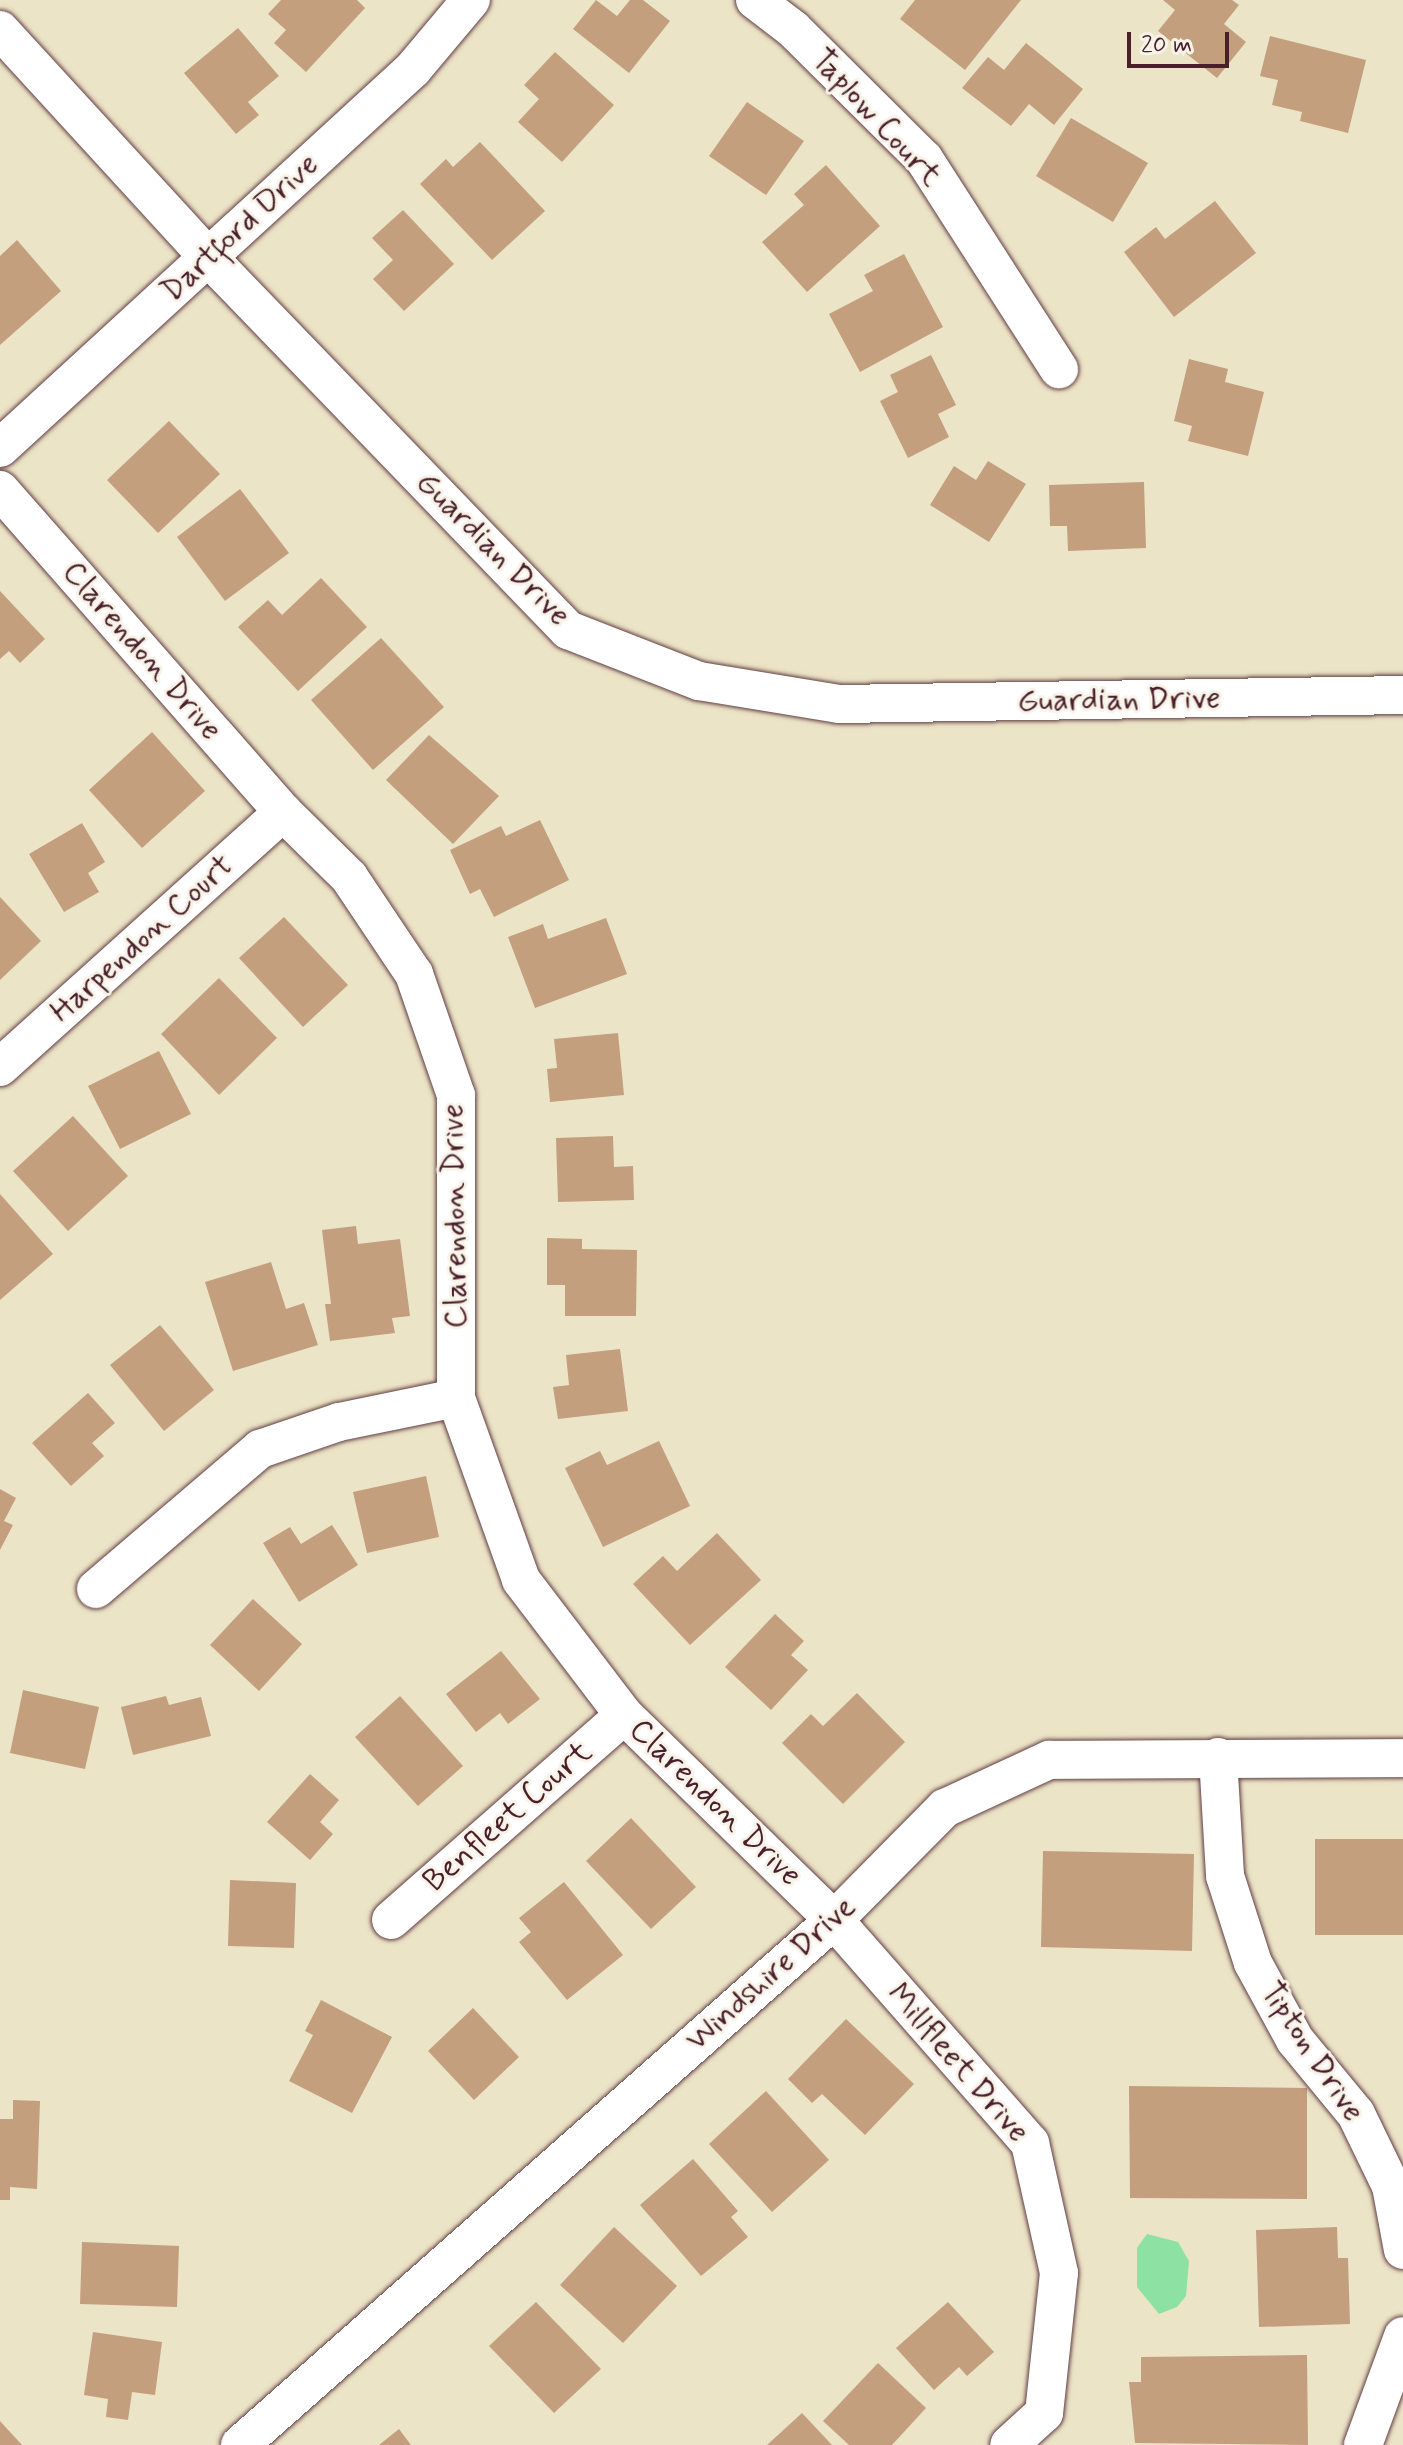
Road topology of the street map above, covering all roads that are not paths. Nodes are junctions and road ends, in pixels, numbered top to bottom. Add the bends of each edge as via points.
1 (471, 0) edge
2 (755, 0) edge
3 (0, 30) edge
4 (209, 258) junction
5 (1059, 369) dead end
6 (0, 448) edge
7 (0, 490) edge
8 (1403, 695) edge
9 (283, 812) junction
10 (0, 1067) edge
11 (456, 1398) junction
12 (96, 1589) dead end
13 (624, 1715) junction
14 (1218, 1757) junction
15 (1403, 1758) edge
16 (391, 1920) dead end
17 (834, 1920) junction
18 (1403, 2250) edge
19 (1403, 2336) edge
20 (240, 2445) edge
21 (1009, 2445) edge
22 (1363, 2445) edge

1 - 4 street, Dartford Drive via 413,69
2 - 5 street, Taplow Court via 793,29 924,159
3 - 4 street, Guardian Drive
4 - 6 street, Dartford Drive
4 - 8 street, Guardian Drive via 568,630 699,681 839,704
7 - 9 street, Clarendon Drive
9 - 10 street, Harpendon Court
9 - 11 street, Clarendon Drive via 349,877 414,974 456,1095
11 - 12 street via 339,1422 260,1449
11 - 13 street, Clarendon Drive via 521,1580
13 - 16 street, Benfleet Court
13 - 17 street, Clarendon Drive
14 - 15 street, Windshire Drive
14 - 17 street, Windshire Drive via 1049,1760 945,1808
14 - 18 street, Tipton Drive via 1225,1876 1253,1963 1295,2040 1356,2114 1391,2186
17 - 20 street, Windshire Drive
17 - 21 street, Millfleet Drive via 1030,2143 1059,2273 1044,2413
19 - 22 street

